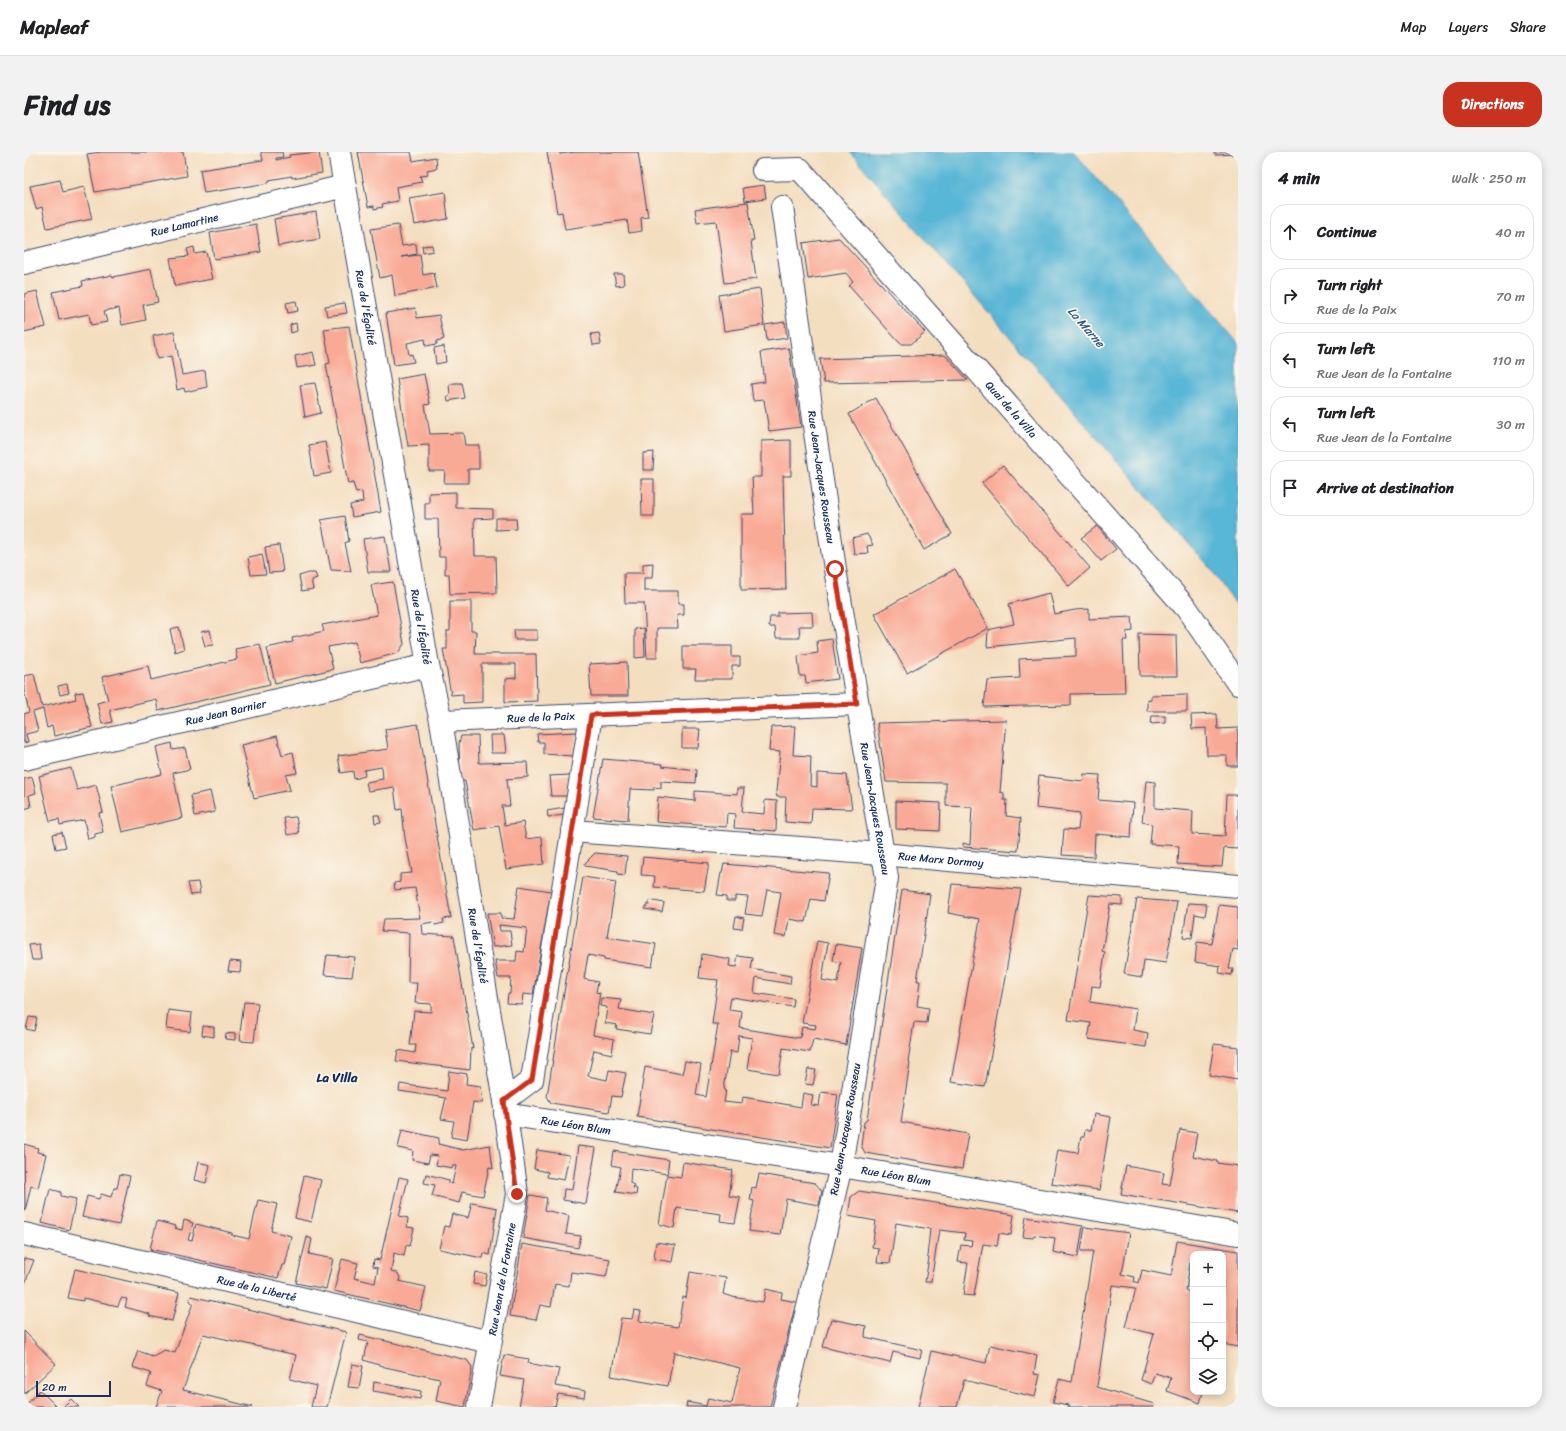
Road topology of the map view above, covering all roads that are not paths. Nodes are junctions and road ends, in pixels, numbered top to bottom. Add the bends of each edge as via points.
1 (339, 152) edge
2 (764, 170) dead end
3 (345, 186) junction
4 (782, 208) dead end
5 (24, 263) edge
6 (428, 665) junction
7 (1238, 684) edge
8 (857, 704) junction
9 (591, 715) junction
10 (441, 721) junction
11 (24, 759) edge
12 (572, 831) junction
13 (882, 854) junction
14 (1238, 886) edge
15 (505, 1107) junction
16 (841, 1166) junction
17 (24, 1234) edge
18 (1238, 1234) edge
19 (490, 1342) junction
20 (479, 1407) edge
21 (784, 1407) edge

1 - 3 street, Rue de l'Égalité
2 - 7 street, Quai de la Villa via 800,169 1187,608
3 - 5 street, Rue Lamartine
3 - 6 street, Rue de l'Égalité
4 - 8 street, Rue Jean-Jacques Rousseau
6 - 10 street, Rue de l'Égalité
6 - 11 street, Rue Jean Barnier
8 - 9 street, Rue de la Paix
8 - 13 street, Rue Jean-Jacques Rousseau
9 - 10 street, Rue de la Paix
9 - 12 street
10 - 15 street, Rue de l'Égalité
12 - 13 street, Rue Marx Dormoy
12 - 15 street via 532,1080
13 - 14 street, Rue Marx Dormoy
13 - 16 street, Rue Jean-Jacques Rousseau via 887,878
15 - 16 street, Rue Léon Blum
15 - 19 street, Rue Jean de la Fontaine via 517,1194
16 - 18 street, Rue Léon Blum
16 - 21 street, Rue Jean-Jacques Rousseau
17 - 19 street, Rue de la Liberté
19 - 20 street, Rue Jean de la Fontaine

